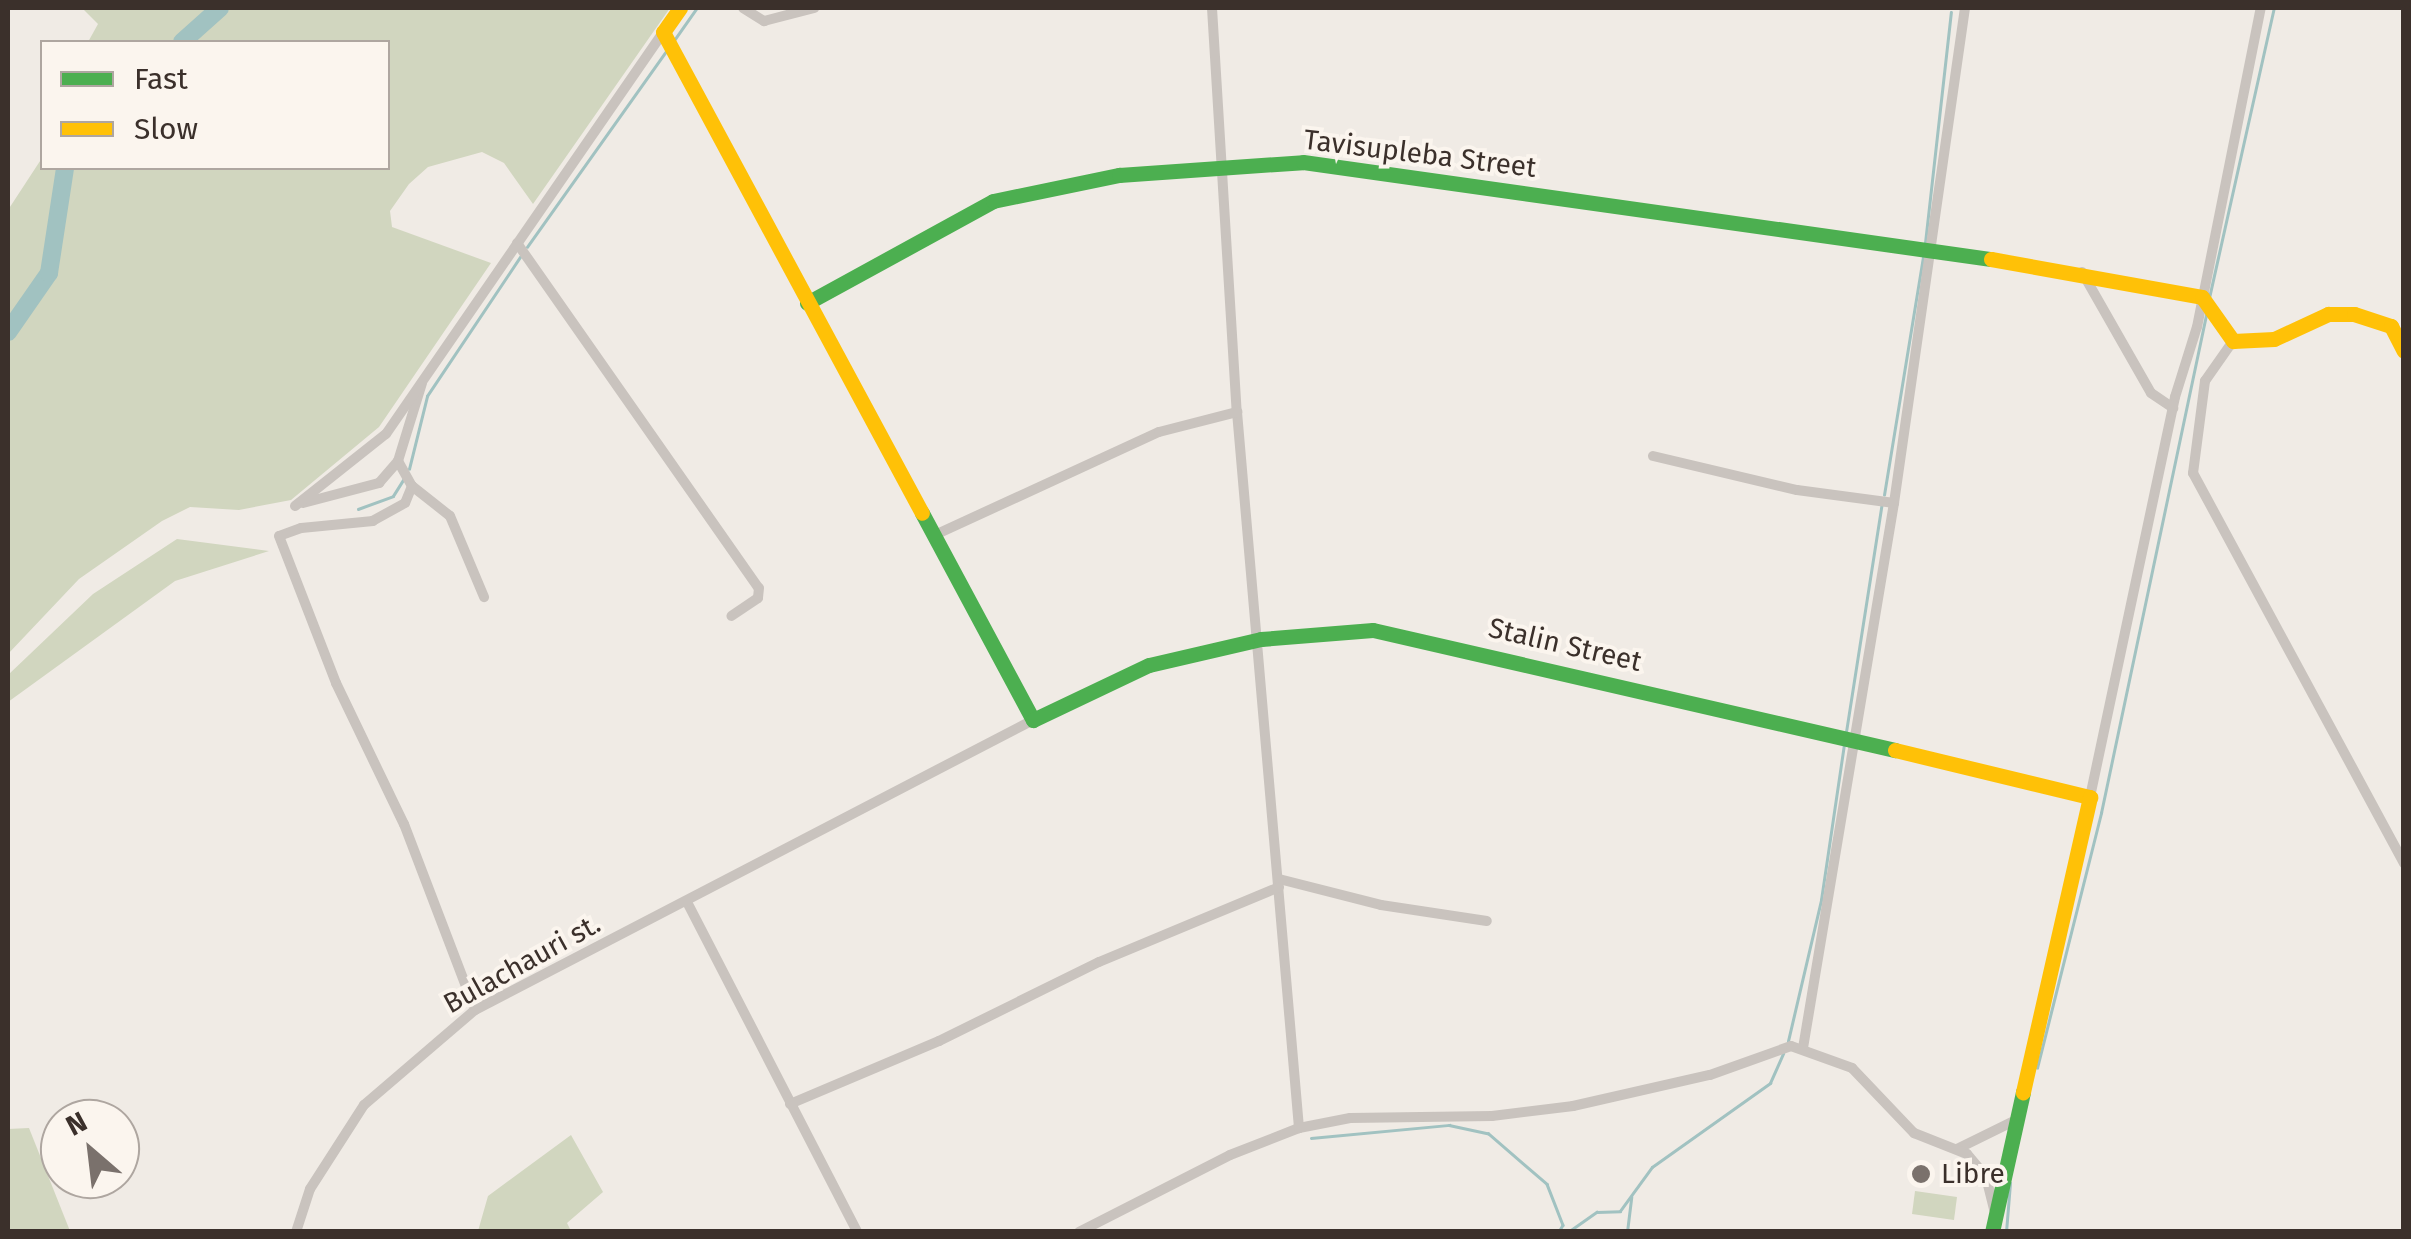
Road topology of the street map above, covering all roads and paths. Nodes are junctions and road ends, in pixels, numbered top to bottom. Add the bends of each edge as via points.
1 (680, 8) edge
2 (743, 8) edge
3 (814, 8) edge
4 (1212, 8) edge
5 (1965, 8) edge
6 (2261, 8) edge
7 (662, 32) junction
8 (1225, 165) junction
9 (517, 243) junction
10 (1931, 253) junction
11 (2082, 272) junction
12 (2202, 297) junction
13 (807, 303) junction
14 (2397, 325) edge
15 (2233, 340) junction
16 (2404, 350) edge
17 (422, 384) junction
18 (2173, 408) junction
19 (1237, 412) junction
20 (1653, 456) dead end
21 (398, 461) junction
22 (412, 486) junction
23 (1894, 503) junction
24 (938, 534) junction
25 (484, 597) dead end
26 (732, 616) dead end
27 (1260, 639) junction
28 (1033, 720) junction
29 (1856, 742) junction
30 (2090, 796) junction
31 (2404, 864) edge
32 (1279, 884) junction
33 (687, 902) junction
34 (1487, 921) dead end
35 (475, 1010) junction
36 (1803, 1048) junction
37 (790, 1104) junction
38 (2014, 1121) junction
39 (1300, 1128) junction
40 (1956, 1148) junction
41 (1994, 1223) edge
42 (296, 1232) edge
43 (857, 1232) edge
44 (1079, 1232) edge

1 - 7 street
2 - 3 street via 764,21
4 - 8 street
5 - 10 street
6 - 12 street
7 - 9 street
7 - 13 street
8 - 10 street, Tavisupleba Street via 1374,169
8 - 13 street, Tavisupleba Street via 1072,182 993,202
8 - 19 street
9 - 17 street
9 - 26 street via 760,588 758,598
10 - 11 street, Tavisupleba Street
10 - 23 street
11 - 12 street, Tavisupleba Street
11 - 18 street via 2152,393
12 - 15 street
12 - 18 street
13 - 24 street
14 - 15 street via 2328,314 2274,339
14 - 16 street
15 - 31 street via 2205,381 2193,473
17 - 21 street
17 - 21 street via 386,434 295,506 380,482
18 - 30 street
19 - 24 street via 1159,432
19 - 27 street
20 - 23 street via 1798,490
21 - 22 street
22 - 25 street via 450,516
22 - 35 street via 405,502 380,519 279,536 336,682 404,824
23 - 29 street
24 - 28 street
27 - 28 street, Stalin Street via 1149,665
27 - 29 street, Stalin Street via 1373,630 1420,638
27 - 32 street
28 - 33 street, Bulachauri st.
29 - 30 street, Stalin Street
29 - 36 street
30 - 38 street
32 - 34 street
32 - 37 street
32 - 39 street
33 - 35 street, Bulachauri st.
33 - 37 street
35 - 42 street, Bulachauri st. via 364,1105 310,1189
36 - 39 street via 1573,1106 1492,1116 1350,1118
36 - 40 street via 1852,1068 1914,1133
37 - 43 street
38 - 40 street
38 - 41 street
39 - 44 street via 1230,1154
40 - 41 street via 1986,1178

